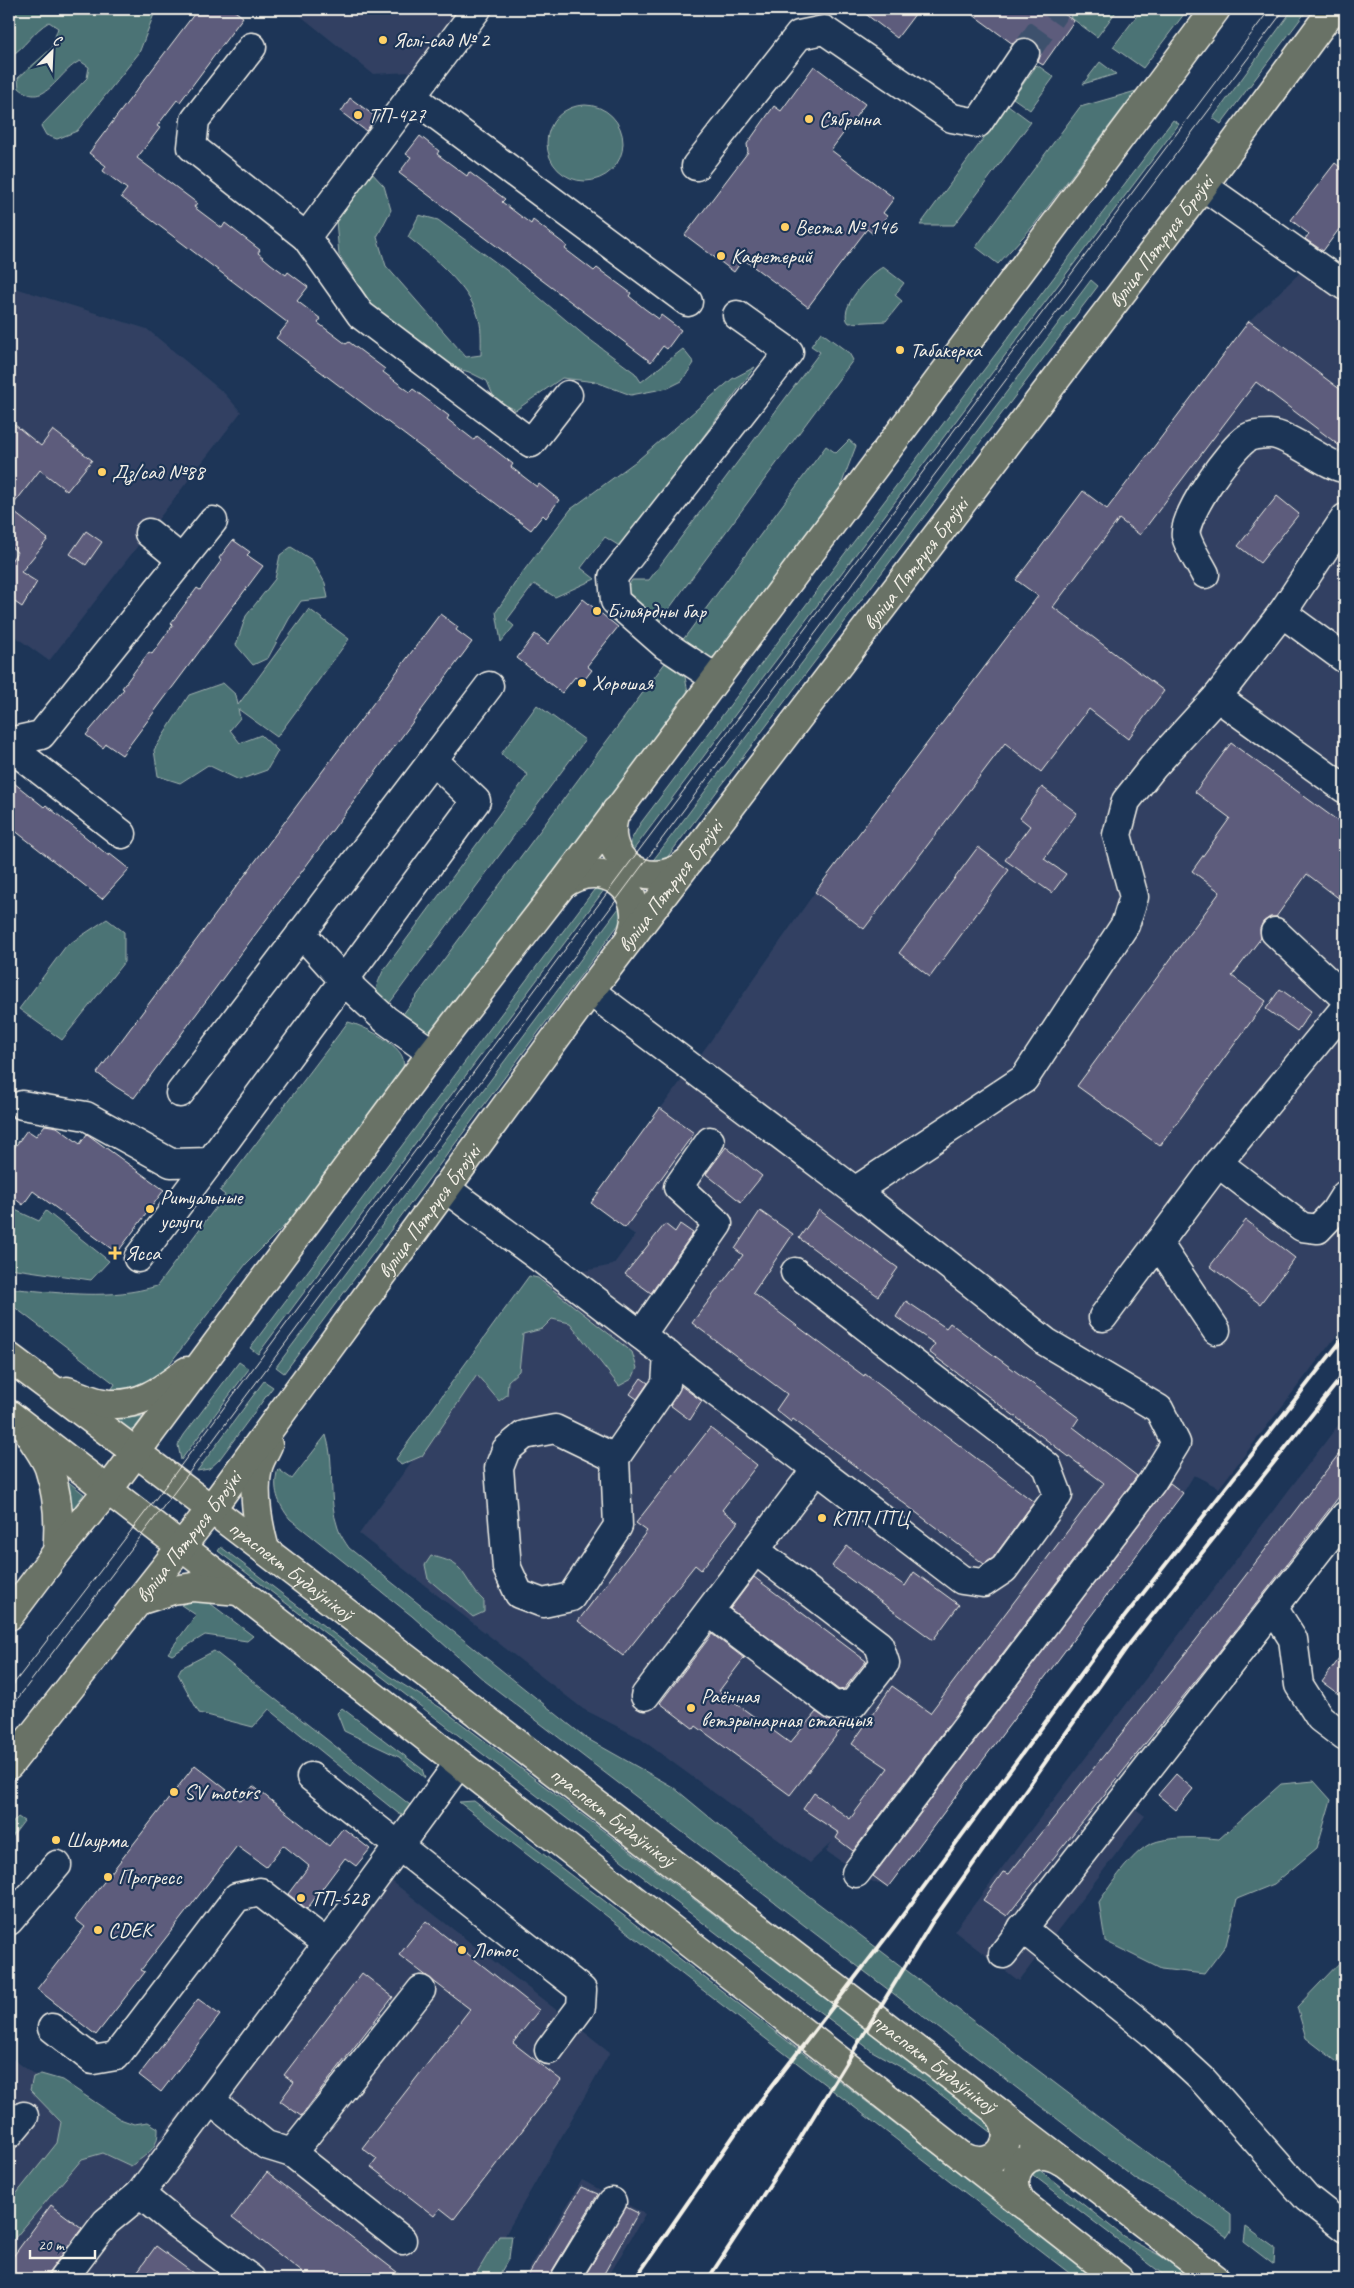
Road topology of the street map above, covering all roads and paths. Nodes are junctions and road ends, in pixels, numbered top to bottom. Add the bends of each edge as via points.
1 (477, 9) edge
2 (1216, 9) edge
3 (1333, 9) edge
4 (252, 47) dead end
5 (1025, 52) tunnel mouth
6 (411, 96) junction
7 (696, 166) dead end
8 (1202, 186) junction
9 (306, 237) junction
10 (1345, 286) edge
11 (688, 302) dead end
12 (737, 315) dead end
13 (568, 395) dead end
14 (1345, 468) edge
15 (1345, 518) edge
16 (213, 521) dead end
17 (149, 533) dead end
18 (182, 560) junction
19 (1204, 574) dead end
20 (1282, 613) junction
21 (1345, 659) edge
22 (715, 678) junction
23 (489, 686) dead end
24 (1217, 697) junction
25 (9, 744) edge
26 (433, 760) junction
27 (1345, 789) edge
28 (617, 809) junction
29 (122, 834) dead end
30 (688, 861) junction
31 (562, 885) junction
32 (1275, 932) dead end
33 (301, 933) junction
34 (629, 939) junction
35 (344, 981) junction
36 (590, 991) junction
37 (1345, 998) edge
38 (1345, 1008) edge
39 (432, 1053) junction
40 (180, 1093) dead end
41 (22, 1105) dead end
42 (710, 1140) dead end
43 (210, 1162) junction
44 (1218, 1162) junction
45 (445, 1188) junction
46 (855, 1191) junction
47 (1345, 1195) edge
48 (1158, 1243) junction
49 (138, 1258) dead end
50 (796, 1272) dead end
51 (1103, 1317) dead end
52 (1216, 1330) dead end
53 (641, 1335) junction
54 (668, 1356) junction
55 (9, 1357) edge
56 (205, 1358) junction
57 (44, 1383) junction
58 (283, 1412) junction
59 (16, 1420) edge
60 (136, 1453) junction
61 (615, 1458) junction
62 (817, 1468) junction
63 (108, 1490) junction
64 (211, 1509) junction
65 (1345, 1516) edge
66 (181, 1546) junction
67 (264, 1550) junction
68 (755, 1550) junction
69 (57, 1552) junction
70 (239, 1591) junction
71 (138, 1601) junction
72 (1274, 1609) junction
73 (708, 1612) junction
74 (9, 1616) edge
75 (645, 1696) dead end
76 (1345, 1737) edge
77 (459, 1763) junction
78 (9, 1765) edge
79 (311, 1777) dead end
80 (399, 1847) junction
81 (57, 1865) dead end
82 (856, 1873) dead end
83 (9, 1921) edge
84 (1022, 1928) junction
85 (327, 1944) junction
86 (1003, 1954) dead end
87 (421, 1990) dead end
88 (52, 2028) dead end
89 (549, 2050) dead end
90 (211, 2101) junction
91 (995, 2110) junction
92 (292, 2153) junction
93 (962, 2156) junction
94 (1061, 2161) junction
95 (140, 2194) junction
96 (612, 2202) dead end
97 (1024, 2205) junction
98 (1345, 2228) edge
99 (402, 2240) dead end
100 (63, 2279) edge
101 (251, 2279) edge
102 (565, 2279) edge
103 (1120, 2279) edge
104 (1216, 2279) edge

1 - 6 lane
2 - 22 main road
3 - 8 main road, вуліца Пятруся Броўкі
4 - 9 lane via 195,120 192,147
5 - 7 lane via 978,123 952,118 824,30 800,35
6 - 9 lane
6 - 11 lane
8 - 10 lane
8 - 30 main road, вуліца Пятруся Броўкі
9 - 13 lane via 361,314 531,442
12 - 22 lane via 789,352 613,577 615,600 666,645
14 - 19 lane via 1340,469 1272,434 1248,437 1226,457 1190,513 1186,535
15 - 20 lane
16 - 18 lane
17 - 18 lane
18 - 25 lane via 41,735
20 - 21 lane
20 - 24 lane
22 - 28 main road
23 - 26 lane
24 - 27 lane
24 - 46 lane via 1126,801 1117,834 1134,897 1125,925 1024,1079
25 - 29 lane
26 - 33 lane
26 - 35 lane via 476,801
28 - 30 main road via 612,820 612,842 632,869 662,875
28 - 31 main road
30 - 34 main road, вуліца Пятруся Броўкі
31 - 34 main road via 581,874 592,873 613,878 622,884 634,904 634,928
31 - 39 main road
32 - 37 lane
33 - 35 lane
33 - 40 lane
34 - 36 main road, вуліца Пятруся Броўкі
35 - 39 lane via 386,1020
35 - 43 lane
36 - 45 main road, вуліца Пятруся Броўкі
36 - 46 lane
38 - 44 lane
39 - 56 main road
41 - 43 lane via 86,1116 171,1163
42 - 53 lane via 678,1187 718,1224
43 - 49 lane
44 - 47 lane via 1302,1228 1318,1228
44 - 48 lane
45 - 53 lane
45 - 58 main road, вуліца Пятруся Броўкі
46 - 82 lane via 1046,1342 1159,1409 1176,1443 1152,1482
48 - 51 lane
48 - 52 lane
50 - 62 lane via 1047,1466 1058,1494 1004,1569 984,1583 962,1580
53 - 54 lane
54 - 61 lane via 666,1384
54 - 62 lane
55 - 57 main road, праспект Будаўнікоў
56 - 57 main road via 144,1400 131,1404 103,1404
56 - 60 main road
57 - 60 main road, праспект Будаўнікоў
58 - 64 main road, вуліца Пятруся Броўкі
58 - 67 main road via 258,1466 258,1523
59 - 63 main road
59 - 69 main road via 48,1466 59,1526
60 - 63 main road
60 - 64 main road, праспект Будаўнікоў
61 - 61 lane via 555,1429 524,1434 506,1450 499,1468 507,1568 519,1594 543,1603 571,1597 618,1526
62 - 68 lane
63 - 66 main road
63 - 69 main road
64 - 66 main road, вуліца Пятруся Броўкі
64 - 67 main road, праспект Будаўнікоў
65 - 72 lane
66 - 70 main road
66 - 71 main road, вуліца Пятруся Броўкі
67 - 91 main road, праспект Будаўнікоў
68 - 73 lane
68 - 73 lane via 879,1645 885,1663 853,1704 834,1706
69 - 74 main road
70 - 71 main road via 193,1587
70 - 77 main road
71 - 78 main road, вуліца Пятруся Броўкі
72 - 76 lane via 1293,1639 1299,1686 1320,1718
72 - 84 lane
73 - 75 lane
77 - 80 lane
77 - 93 main road
79 - 80 lane
80 - 85 lane
80 - 89 lane via 582,1990 581,2007
81 - 83 lane
84 - 86 lane
84 - 98 lane via 1136,2020 1202,2079 1307,2198
85 - 88 lane via 260,1892 237,1897 116,2056 93,2060
85 - 90 lane
87 - 92 lane
90 - 92 lane via 266,2145
90 - 95 lane
91 - 93 main road via 1006,2125 1006,2142 1002,2151 996,2157 978,2162
91 - 94 main road, праспект Будаўнікоў
92 - 99 lane
93 - 97 main road
94 - 97 main road via 1054,2157 1036,2156 1021,2165 1014,2181 1015,2190
94 - 104 main road, праспект Будаўнікоў
95 - 100 lane via 106,2222
95 - 101 lane
96 - 102 lane
97 - 103 main road

